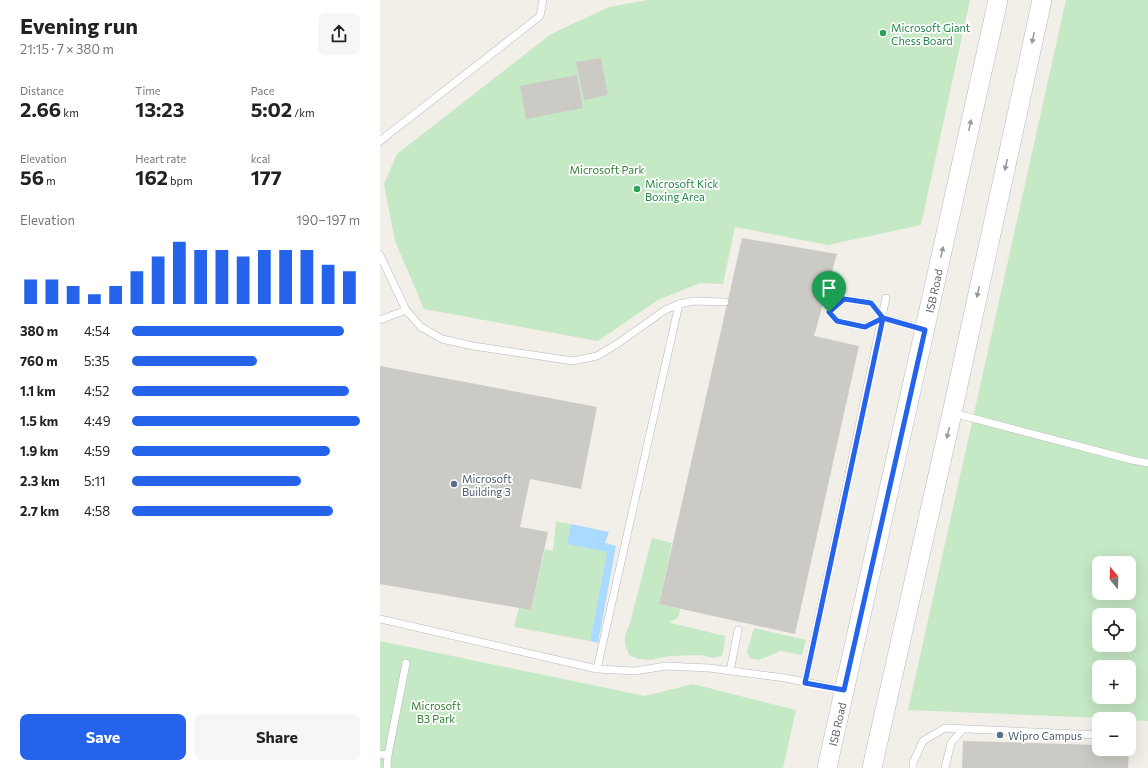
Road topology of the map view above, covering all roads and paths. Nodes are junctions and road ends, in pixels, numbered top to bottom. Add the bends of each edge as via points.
1 (543, 0) edge
2 (998, 0) edge
3 (1042, 0) edge
4 (380, 141) edge
5 (380, 255) edge
6 (382, 263) edge
7 (886, 298) dead end
8 (725, 302) dead end
9 (679, 304) junction
10 (406, 310) junction
11 (883, 318) junction
12 (380, 320) edge
13 (925, 330) junction
14 (952, 413) junction
15 (1148, 463) edge
16 (380, 620) edge
17 (738, 630) dead end
18 (406, 663) dead end
19 (597, 669) junction
20 (730, 671) junction
21 (805, 683) junction
22 (844, 690) junction
23 (963, 729) junction
24 (1092, 735) edge
25 (380, 754) edge
26 (388, 755) junction
27 (387, 768) edge
28 (827, 768) edge
29 (872, 768) edge
30 (913, 768) edge
31 (945, 768) edge

1 - 4 lane via 540,16
13 -> 2 main road, ISB Road
3 -> 14 main road
5 - 6 lane
6 - 10 lane
7 - 11 lane
8 - 9 lane via 694,300
9 - 10 lane via 665,310 597,356 573,361 442,339 421,326
9 - 19 lane
10 - 12 lane
11 - 11 lane via 865,327 837,321 827,312 844,299 871,303
11 - 13 lane
11 - 21 lane
13 - 22 main road, ISB Road
14 - 15 lane
14 -> 29 main road
16 - 19 lane
17 - 20 lane
18 - 26 lane
19 - 20 lane via 635,671 666,666
20 - 21 lane
21 - 22 lane
22 - 28 main road, ISB Road
23 - 24 lane
23 - 30 lane via 945,728 923,741
23 - 31 lane via 951,743
25 - 26 lane
26 - 27 lane

